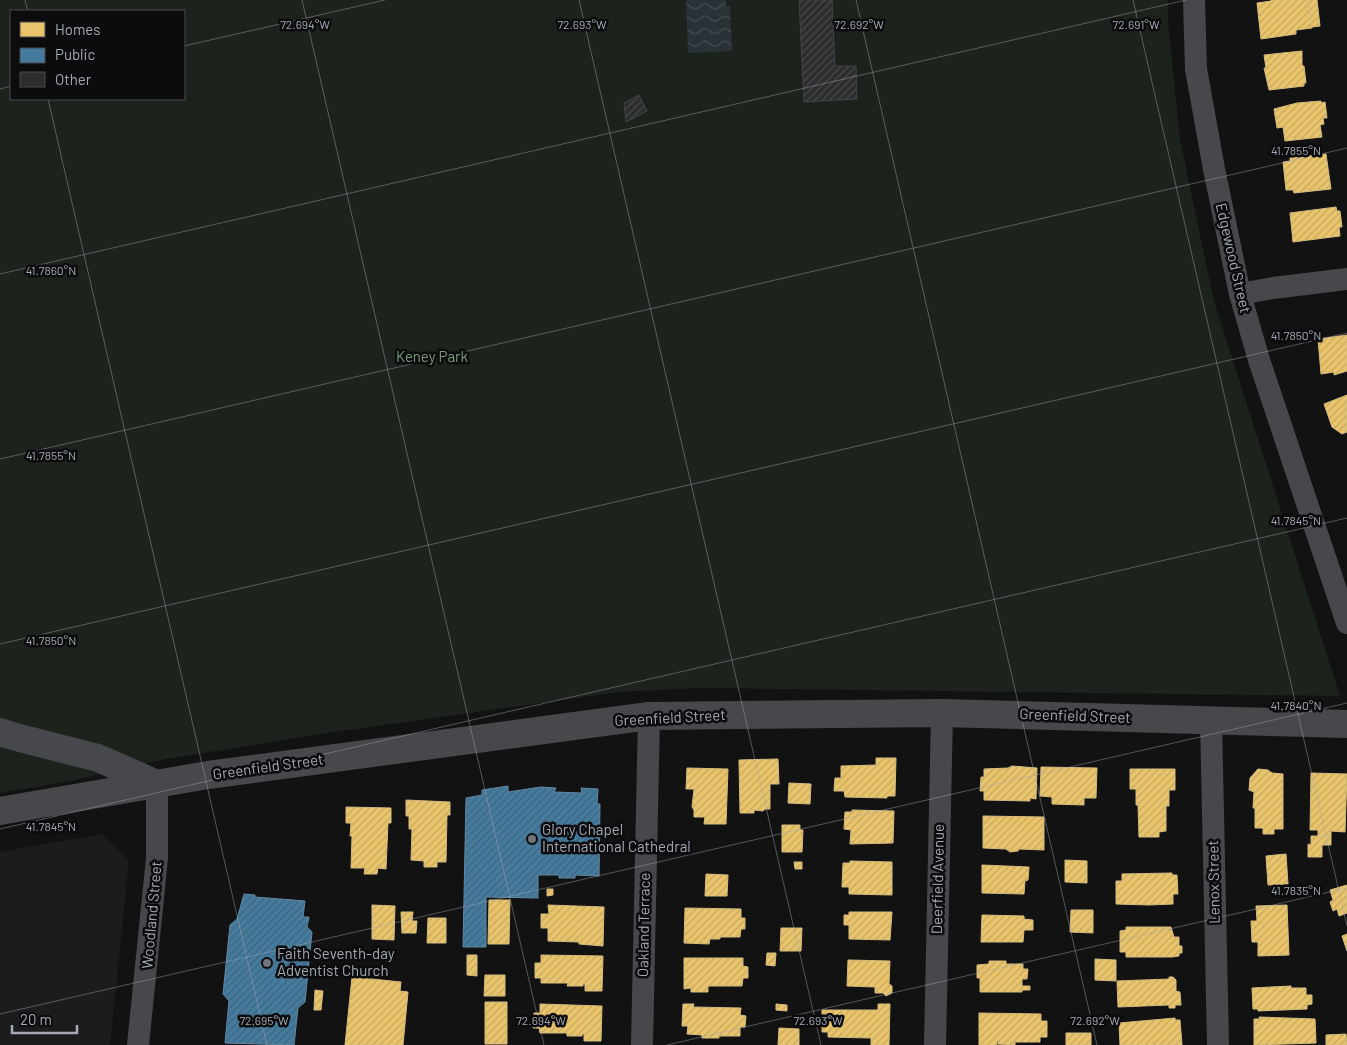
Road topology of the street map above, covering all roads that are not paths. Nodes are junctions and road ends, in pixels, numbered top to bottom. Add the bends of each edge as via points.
1 (1194, 0) edge
2 (1347, 279) edge
3 (1240, 294) junction
4 (1347, 623) edge
5 (942, 712) junction
6 (649, 716) junction
7 (1211, 720) junction
8 (1347, 724) edge
9 (0, 732) edge
10 (157, 784) junction
11 (0, 811) edge
12 (138, 1045) edge
13 (642, 1045) edge
14 (934, 1045) edge
15 (1218, 1045) edge

1 - 3 street, Edgewood Street via 1196,69
2 - 3 street
3 - 4 street, Edgewood Street
5 - 6 street, Greenfield Street
5 - 7 street, Greenfield Street
5 - 14 street, Deerfield Avenue
6 - 10 street, Greenfield Street
6 - 13 street, Oakland Terrace
7 - 8 street, Greenfield Street
7 - 15 street, Lenox Street
9 - 10 street via 98,758
10 - 11 street, Greenfield Street
10 - 12 street, Woodland Street via 157,858

